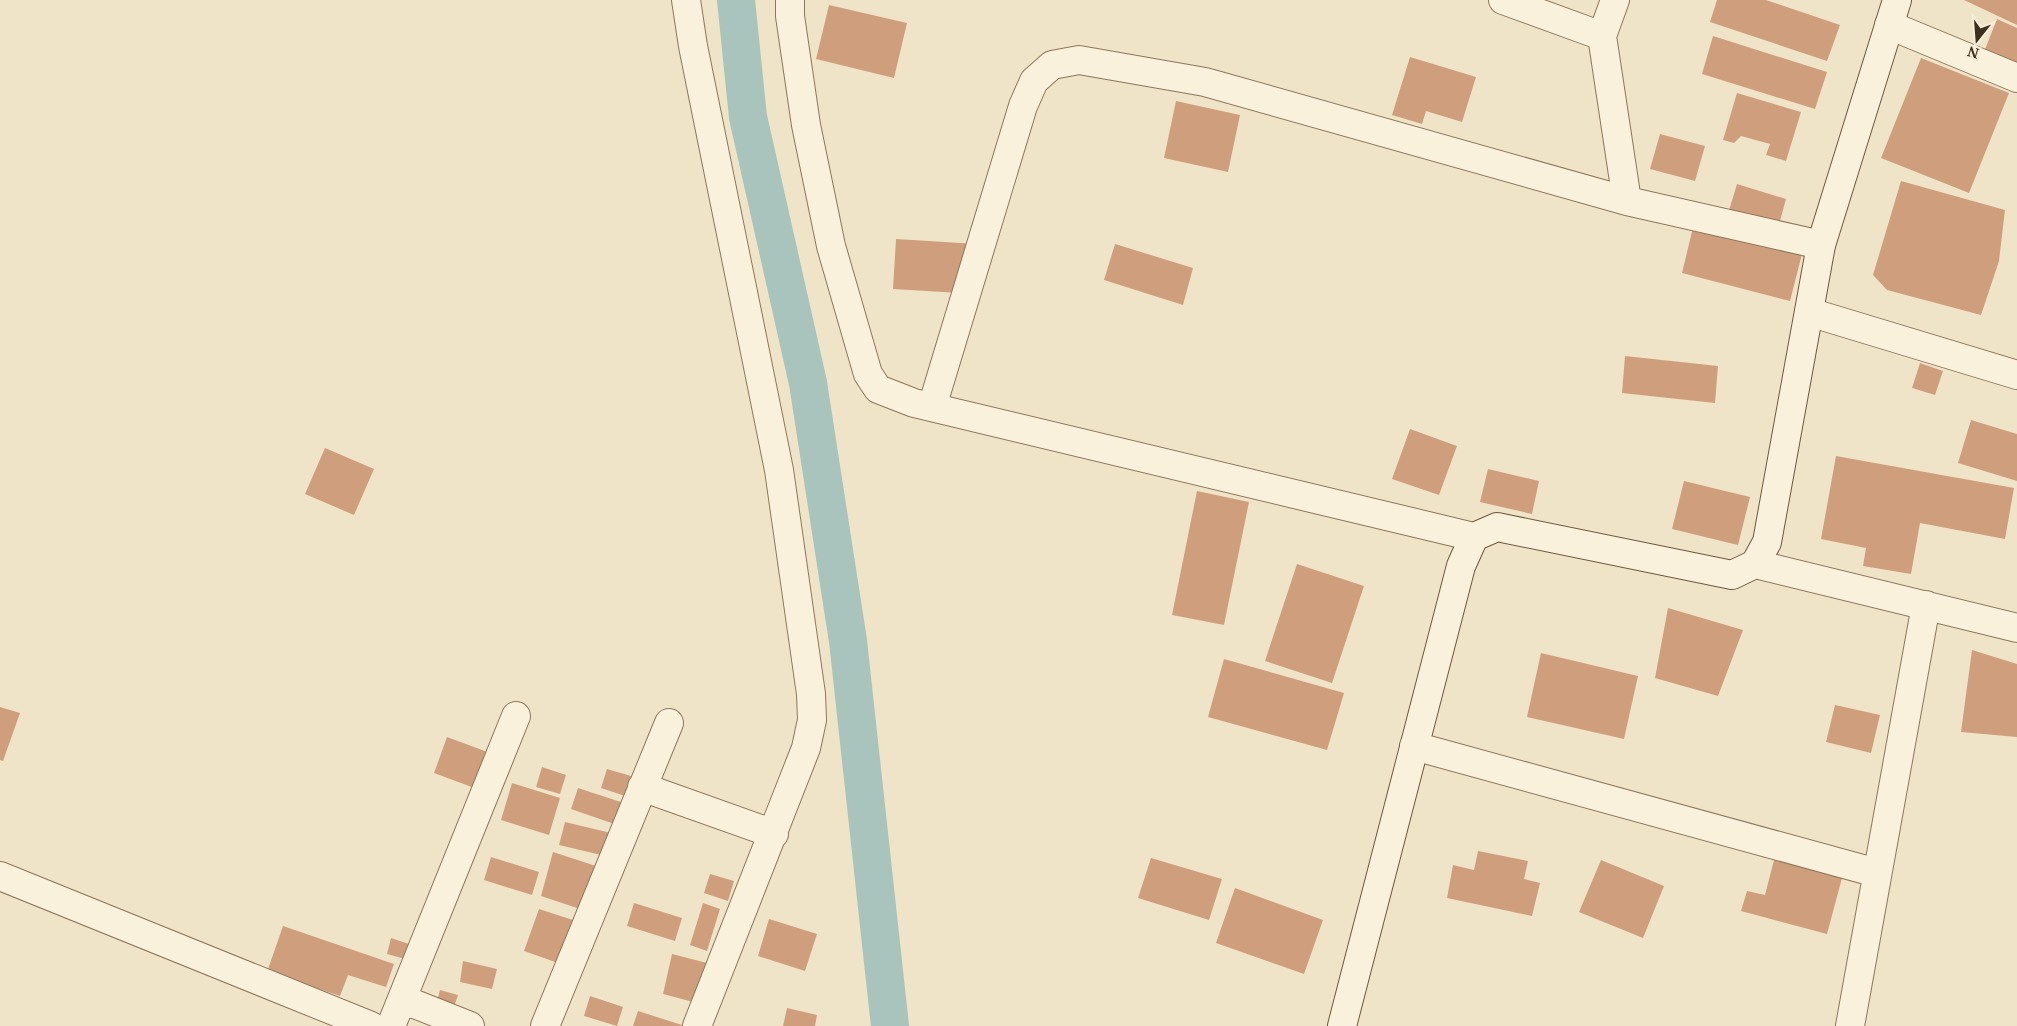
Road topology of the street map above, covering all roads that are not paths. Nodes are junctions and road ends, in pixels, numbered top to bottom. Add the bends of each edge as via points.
1 (686, 0) edge
2 (790, 0) edge
3 (1503, 0) edge
4 (1615, 0) edge
5 (1893, 12) edge
6 (1602, 36) junction
7 (2017, 78) edge
8 (1627, 201) junction
9 (1821, 245) junction
10 (1809, 312) junction
11 (2017, 375) edge
12 (932, 407) junction
13 (1474, 537) junction
14 (1755, 564) junction
15 (1926, 605) junction
16 (2017, 628) edge
17 (516, 716) dead end
18 (669, 723) dead end
19 (1414, 746) junction
20 (642, 787) junction
21 (774, 834) junction
22 (1877, 873) junction
23 (0, 876) edge
24 (402, 999) junction
25 (1857, 1025) edge
26 (371, 1026) edge
27 (392, 1026) edge
28 (470, 1026) edge
29 (545, 1026) edge
30 (697, 1026) edge
31 (1342, 1026) edge

1 - 21 street via 779,470 811,694 812,720 806,748
2 - 12 street via 808,134 831,246 868,374 878,389
3 - 6 street
4 - 6 street
5 - 7 street
5 - 9 street
6 - 8 street
8 - 9 street
8 - 12 street via 1204,82 1079,60 1052,65 1034,81 1022,106
9 - 10 street
10 - 11 street
10 - 14 street via 1767,542
12 - 13 street
13 - 14 street via 1496,527 1732,575
13 - 19 street via 1461,566
14 - 15 street
15 - 16 street
15 - 22 street
17 - 24 street
18 - 20 street
19 - 22 street
19 - 31 street
20 - 21 street
20 - 29 street
21 - 30 street
22 - 25 street
23 - 26 street
24 - 27 street
24 - 28 street

